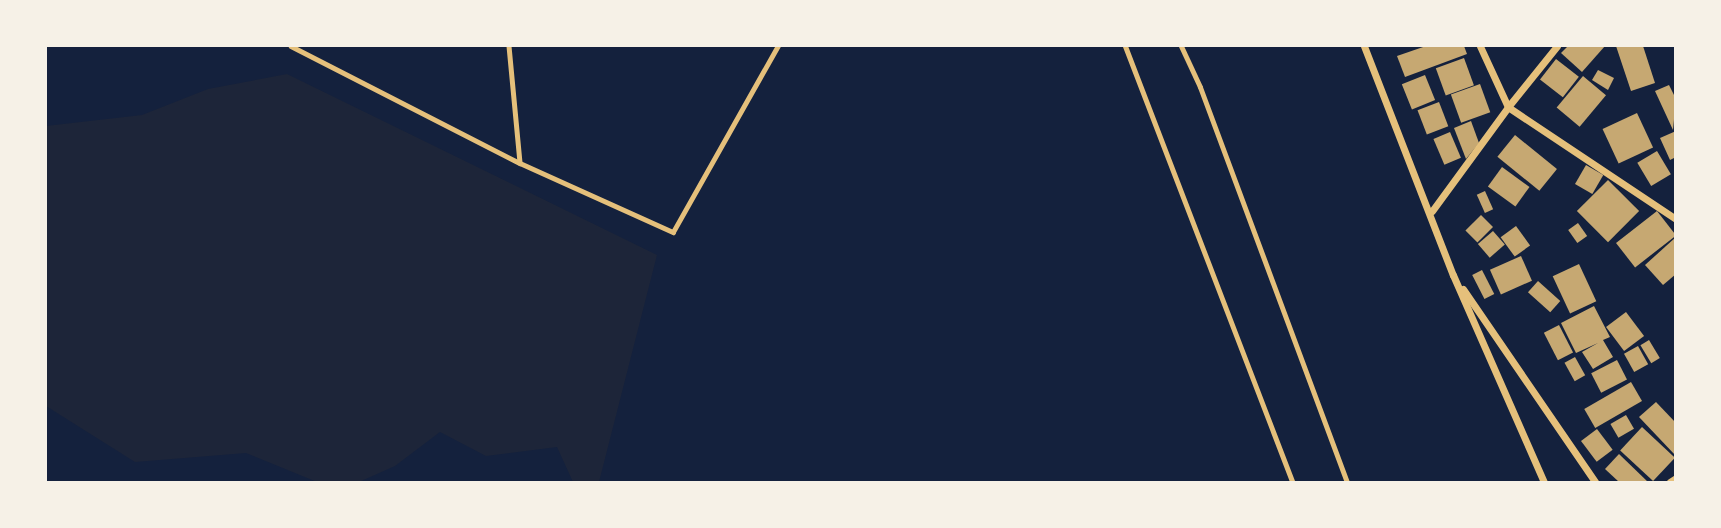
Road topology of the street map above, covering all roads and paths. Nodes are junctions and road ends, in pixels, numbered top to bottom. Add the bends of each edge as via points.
1 (291, 46) edge
2 (509, 46) edge
3 (778, 46) edge
4 (1125, 46) edge
5 (1181, 46) edge
6 (1364, 46) edge
7 (1480, 46) edge
8 (1557, 46) edge
9 (1508, 107) junction
10 (520, 163) junction
11 (1432, 211) junction
12 (1675, 219) edge
13 (1453, 275) junction
14 (1675, 478) edge
15 (1292, 482) edge
16 (1347, 482) edge
17 (1544, 482) edge
18 (1595, 482) edge
19 (1670, 482) edge

1 - 10 path
2 - 10 path
3 - 10 path via 673,232
4 - 15 lane
5 - 16 lane
6 - 11 street
7 - 9 street
8 - 9 street
9 - 11 street
9 - 12 street
11 - 13 street
13 - 17 street
13 - 18 street
14 - 19 street

